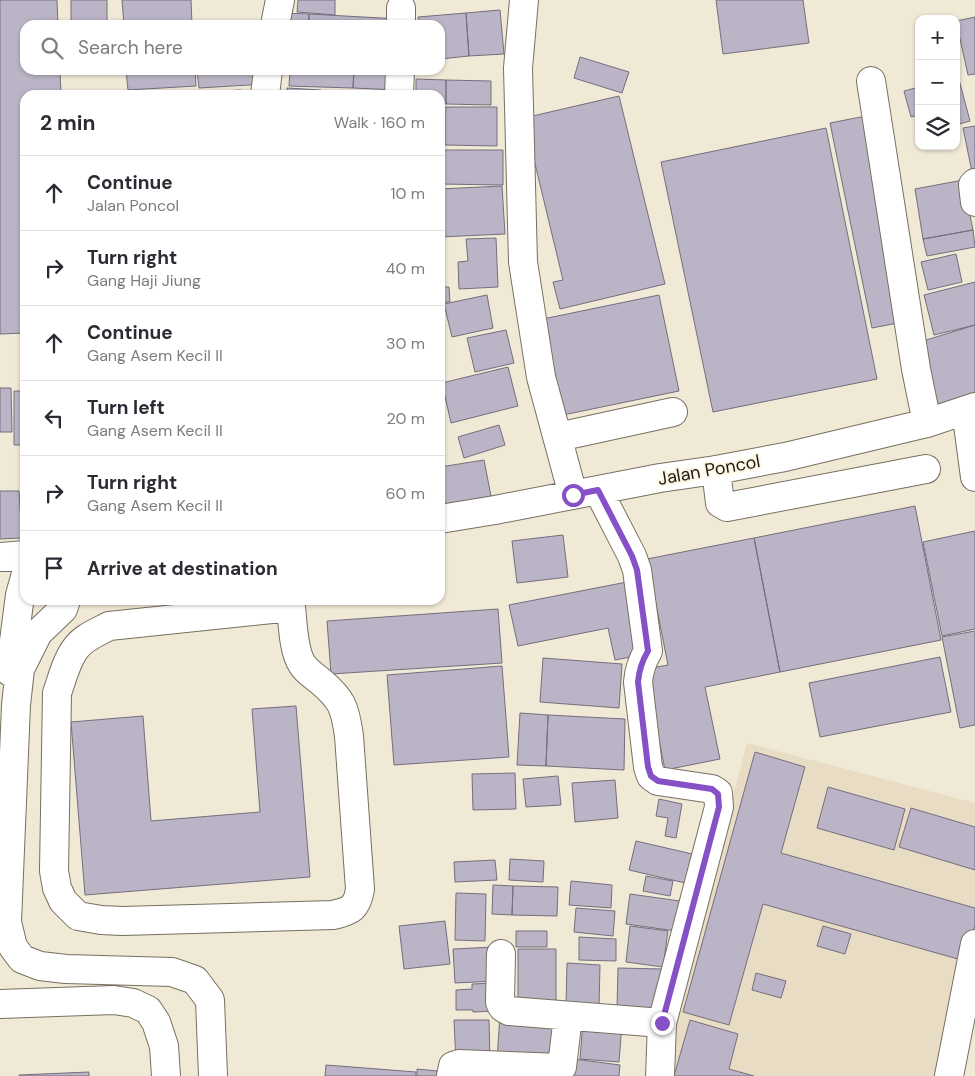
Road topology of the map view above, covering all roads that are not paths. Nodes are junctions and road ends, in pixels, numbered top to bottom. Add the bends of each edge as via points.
1 (280, 0) edge
2 (524, 0) edge
3 (276, 20) edge
4 (268, 75) edge
5 (400, 75) edge
6 (871, 81) dead end
7 (266, 90) edge
8 (400, 90) edge
9 (975, 183) edge
10 (975, 202) edge
11 (971, 409) edge
12 (673, 412) dead end
13 (927, 423) junction
14 (558, 437) junction
15 (926, 469) dead end
16 (716, 470) junction
17 (975, 477) edge
18 (586, 492) junction
19 (445, 518) edge
20 (20, 555) edge
21 (0, 557) edge
22 (20, 595) edge
23 (64, 605) edge
24 (275, 605) edge
25 (291, 605) edge
26 (0, 752) edge
27 (975, 944) edge
28 (501, 954) dead end
29 (0, 1004) edge
30 (568, 1016) junction
31 (662, 1023) junction
32 (166, 1076) edge
33 (213, 1076) edge
34 (451, 1076) edge
35 (660, 1076) edge
36 (949, 1076) edge

1 - 3 street
2 - 14 street via 518,68 523,262 541,377
4 - 7 street
5 - 8 street
6 - 13 street
9 - 10 street
11 - 13 street, Jalan Poncol
11 - 17 street
12 - 14 street
13 - 16 street, Jalan Poncol
14 - 18 street
15 - 16 street via 727,507 720,503
16 - 18 street, Jalan Poncol
18 - 19 street, Jalan Poncol
18 - 31 street via 632,556 637,570 648,651 638,682 651,776 658,781 712,789 718,794 719,807
20 - 21 street
22 - 26 street
23 - 33 street via 38,633 20,669 7,922 13,947 22,960 40,966 172,972 195,980 210,1000
24 - 25 street via 109,626 76,648 57,693 54,871 63,901 78,916 122,921 333,915 356,905 360,889 346,715 332,692 301,663
27 - 36 street
28 - 30 street via 500,1002 504,1009
29 - 32 street via 114,1000 133,1003 148,1010 156,1022 164,1046
30 - 31 street
30 - 34 street via 561,1068 458,1064 453,1066
31 - 35 street

